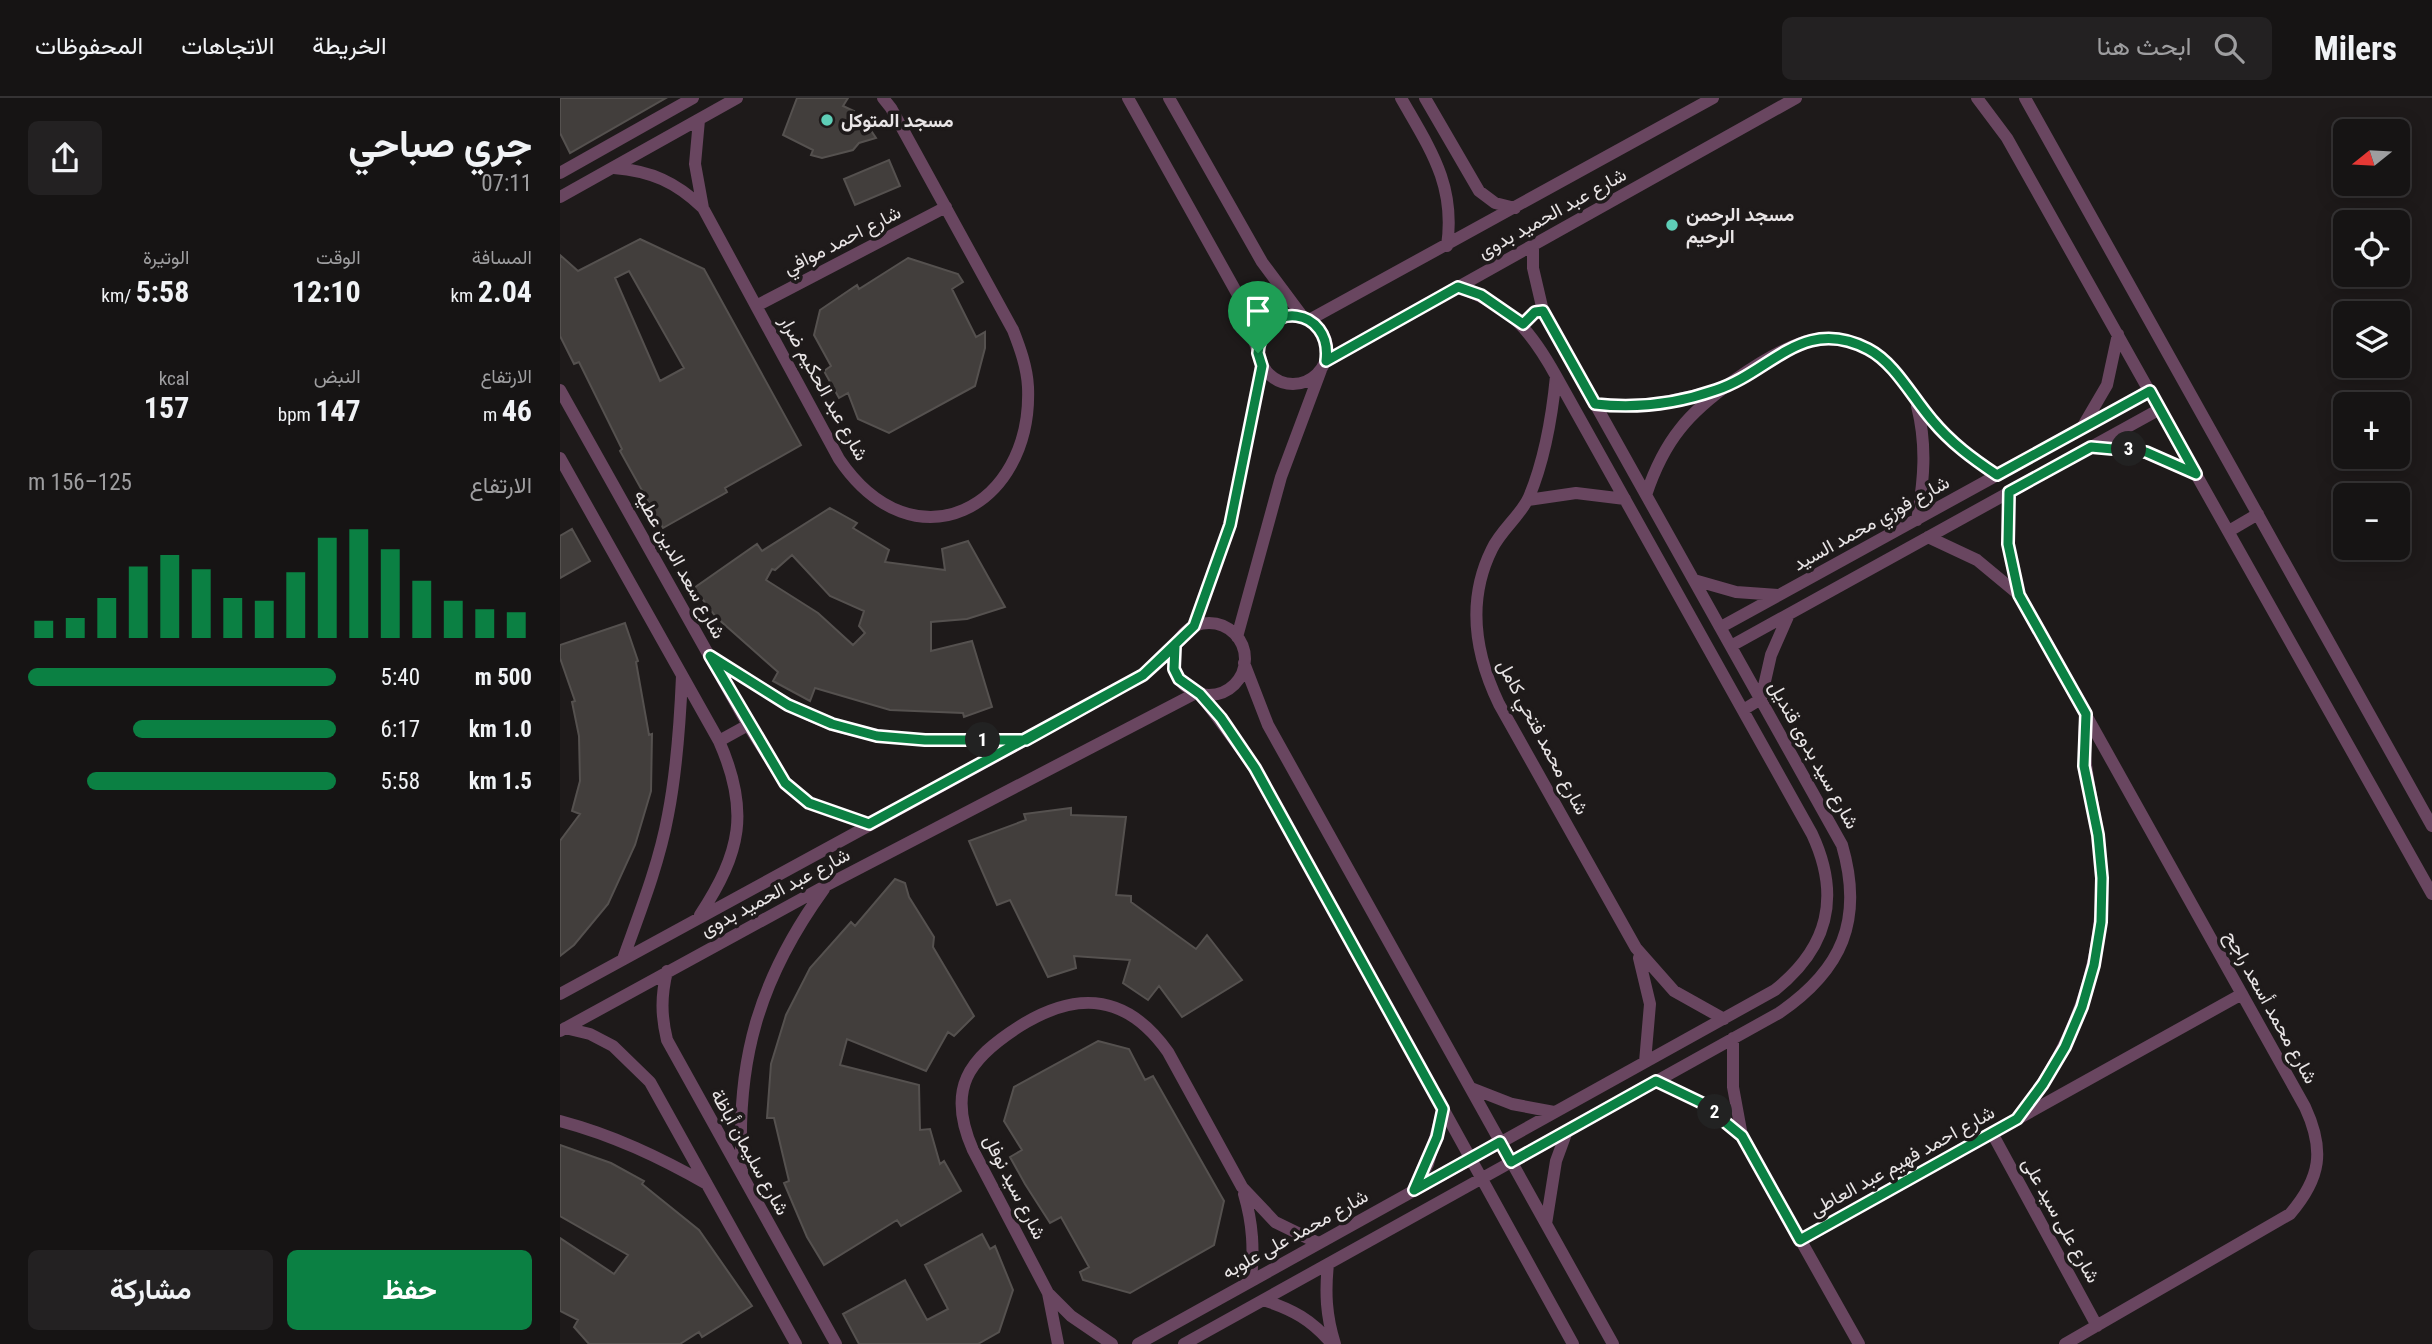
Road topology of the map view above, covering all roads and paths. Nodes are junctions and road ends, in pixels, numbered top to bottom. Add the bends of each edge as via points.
1 (693, 98) edge
2 (737, 98) edge
3 (1129, 98) edge
4 (1169, 98) edge
5 (1401, 98) edge
6 (1425, 98) edge
7 (1713, 98) edge
8 (1796, 98) edge
9 (1977, 98) edge
10 (2025, 98) edge
11 (888, 101) edge
12 (699, 120) junction
13 (613, 168) junction
14 (560, 173) edge
15 (560, 197) edge
16 (703, 208) junction
17 (946, 208) junction
18 (1515, 208) junction
19 (1533, 245) junction
20 (1447, 246) junction
21 (1458, 287) junction
22 (756, 306) junction
23 (1543, 311) junction
24 (1306, 318) junction
25 (1523, 324) junction
26 (2118, 333) junction
27 (1258, 353) junction
28 (1262, 366) junction
29 (1323, 366) junction
30 (1556, 376) junction
31 (560, 390) edge
32 (1719, 390) junction
33 (2150, 391) junction
34 (1916, 402) junction
35 (1595, 404) junction
36 (2160, 409) junction
37 (2080, 429) junction
38 (2091, 447) junction
39 (560, 458) edge
40 (2196, 474) junction
41 (1997, 475) junction
42 (2009, 492) junction
43 (1646, 495) junction
44 (1625, 499) junction
45 (1528, 500) junction
46 (2258, 514) junction
47 (1917, 520) junction
48 (2229, 531) junction
49 (1928, 537) junction
50 (1694, 580) junction
51 (2019, 595) junction
52 (1779, 596) junction
53 (1789, 614) junction
54 (1194, 626) junction
55 (1721, 627) junction
56 (1237, 637) junction
57 (1175, 646) junction
58 (1731, 646) junction
59 (710, 656) junction
60 (1244, 663) junction
61 (682, 676) junction
62 (1198, 694) junction
63 (1761, 699) junction
64 (1743, 710) junction
65 (2086, 714) junction
66 (748, 725) junction
67 (1026, 740) junction
68 (719, 741) junction
69 (869, 824) junction
70 (2432, 826) edge
71 (827, 885) junction
72 (2432, 894) edge
73 (698, 918) junction
74 (1636, 948) junction
75 (623, 959) junction
76 (667, 971) junction
77 (560, 994) edge
78 (2242, 994) junction
79 (1724, 1019) junction
80 (563, 1029) edge
81 (1733, 1038) junction
82 (1645, 1062) junction
83 (1656, 1081) junction
84 (1471, 1088) junction
85 (1443, 1109) junction
86 (1555, 1112) junction
87 (2017, 1119) junction
88 (560, 1121) edge
89 (1567, 1131) junction
90 (1992, 1133) junction
91 (1742, 1136) junction
92 (1500, 1142) junction
93 (1470, 1158) junction
94 (1511, 1162) junction
95 (742, 1177) junction
96 (1482, 1179) junction
97 (707, 1184) junction
98 (1242, 1187) junction
99 (1414, 1190) junction
100 (1546, 1224) junction
101 (1800, 1240) junction
102 (1318, 1243) junction
103 (1328, 1264) junction
104 (1251, 1280) junction
105 (1048, 1293) junction
106 (1263, 1300) junction
107 (2097, 1326) junction
108 (796, 1344) edge
109 (836, 1344) edge
110 (1058, 1344) edge
111 (1112, 1344) edge
112 (1138, 1344) edge
113 (1184, 1344) edge
114 (1333, 1344) edge
115 (1573, 1344) edge
116 (1613, 1344) edge
117 (1859, 1344) edge
118 (2065, 1344) edge

1 - 14 street
2 - 12 street
3 - 27 street via 1243,304
4 - 24 street via 1268,272
5 - 20 street via 1446,183 1450,204
6 - 18 street via 1479,191 1495,203
7 - 18 street, شارع عبد الحميد بدوى
8 - 19 street, شارع عبد الحميد بدوى
9 - 26 street via 2007,138
10 - 46 street
11 - 17 street, شارع عبد الحكيم ضرار
12 - 13 street
12 - 16 street, شارع عبد الحكيم ضرار via 695,164
13 - 15 street
13 - 16 street, شارع عبد الحكيم ضرار via 663,177
16 - 22 street, شارع عبد الحكيم ضرار
17 - 22 street, شارع احمد موافي
17 - 22 street, شارع عبد الحكيم ضرار via 1013,330 1024,357 1028,386 1020,444 1007,470 988,495 962,512 931,520 903,514 877,502 855,483
18 - 20 street, شارع عبد الحميد بدوى
19 - 21 street, شارع عبد الحميد بدوى
19 - 23 street, شارع سيد بدوى قنديل
20 - 24 street, شارع عبد الحميد بدوى
21 - 25 street, شارع سيد بدوى قنديل via 1481,295
21 - 29 street, شارع عبد الحميد بدوى
23 - 25 street via 1535,312
23 - 35 street, شارع سيد بدوى قنديل
24 - 27 street via 1281,317 1271,323
24 - 29 street via 1325,338
25 - 30 street, شارع سيد بدوى قنديل
26 - 33 street
26 - 37 street via 2108,384
27 - 28 street
28 - 29 street via 1269,375 1290,385 1312,379
28 - 54 street via 1230,525
29 - 56 street via 1281,477
30 - 44 street, شارع سيد بدوى قنديل
30 - 45 street, شارع محمد فتحي كامل via 1547,439
31 - 59 street, شارع سعد الدين عطيه
32 - 34 street via 1801,343 1824,338 1848,340 1870,350 1889,365
32 - 35 street via 1645,406
32 - 43 street via 1666,447
33 - 36 street
33 - 37 street, شارع فوزي محمد السيد
34 - 41 street via 1953,443
34 - 47 street via 1925,460
35 - 43 street, شارع سيد بدوى قنديل
36 - 38 street, شارع فوزي محمد السيد
36 - 40 street
37 - 41 street, شارع فوزي محمد السيد
38 - 40 street via 2146,452
38 - 42 street, شارع فوزي محمد السيد
39 - 61 street
40 - 48 street
41 - 47 street, شارع فوزي محمد السيد
42 - 49 street, شارع فوزي محمد السيد
42 - 51 street, شارع محمد أسعد راجح via 2008,544
43 - 50 street, شارع سيد بدوى قنديل
44 - 45 street via 1576,493
44 - 64 street, شارع سيد بدوى قنديل
45 - 74 street, شارع محمد فتحي كامل via 1492,549 1480,580 1477,643 1499,704
46 - 48 street
46 - 70 street
47 - 52 street, شارع فوزي محمد السيد
48 - 72 street
49 - 51 street, شارع محمد أسعد راجح via 1977,560
49 - 53 street, شارع فوزي محمد السيد
50 - 52 street via 1736,592
50 - 55 street, شارع سيد بدوى قنديل
51 - 65 street, شارع محمد أسعد راجح
52 - 55 street, شارع فوزي محمد السيد
53 - 58 street, شارع فوزي محمد السيد
53 - 63 street via 1771,655
54 - 56 street via 1218,624
54 - 57 street
55 - 58 street, شارع سيد بدوى قنديل
56 - 60 street
57 - 62 street via 1174,669 1186,687
57 - 67 street, شارع عبد الحميد بدوى via 1143,675
58 - 63 street, شارع سيد بدوى قنديل
59 - 66 street, شارع سعد الدين عطيه
59 - 67 street via 788,705 877,736
60 - 62 street via 1230,689
60 - 84 street via 1268,724
61 - 68 street
61 - 75 street via 679,747 668,817
62 - 71 street, شارع عبد الحميد بدوى
62 - 85 street via 1255,768
63 - 64 street
63 - 81 street, شارع سيد بدوى قنديل via 1842,845 1850,880 1850,915 1844,938 1821,979 1779,1013
64 - 79 street, شارع سيد بدوى قنديل via 1823,857 1828,907 1811,955 1795,974
65 - 78 street, شارع محمد أسعد راجح
65 - 87 street via 2084,766 2102,878 2094,965 2065,1047
66 - 68 street
66 - 69 street, شارع سعد الدين عطيه via 785,783 809,803
67 - 69 street, شارع عبد الحميد بدوى
68 - 73 street via 734,774 739,810 736,846 723,879
69 - 73 street, شارع عبد الحميد بدوى
71 - 76 street, شارع عبد الحميد بدوى
71 - 95 street via 772,973 754,1022 743,1073
73 - 75 street, شارع عبد الحميد بدوى
74 - 79 street, شارع محمد فتحي كامل via 1674,991
74 - 82 street, شارع محمد فتحي كامل via 1650,1004
75 - 77 street, شارع عبد الحميد بدوى
76 - 80 street, شارع عبد الحميد بدوى
76 - 95 street, شارع سليمان أباظة via 662,1017 667,1040
78 - 87 street, شارع احمد فهيم عبد العاطى
78 - 107 street, شارع محمد أسعد راجح via 2315,1128 2319,1152 2315,1175 2290,1214
79 - 82 street, شارع سيد بدوى قنديل
80 - 97 street via 601,1040 633,1062 650,1082
81 - 83 street, شارع سيد بدوى قنديل
81 - 91 street via 1733,1087
82 - 86 street, شارع سيد بدوى قنديل
83 - 89 street, شارع سيد بدوى قنديل
83 - 91 street via 1702,1103
84 - 86 street via 1511,1104
84 - 92 street
85 - 93 street
85 - 99 street via 1431,1155
86 - 92 street, شارع سيد بدوى قنديل
87 - 90 street, شارع احمد فهيم عبد العاطى
88 - 97 street via 654,1154
89 - 94 street, شارع سيد بدوى قنديل
89 - 100 street via 1554,1172
90 - 101 street, شارع احمد فهيم عبد العاطى
90 - 107 street, شارع على سيد على
91 - 101 street
92 - 93 street, شارع سيد بدوى قنديل
92 - 94 street
93 - 96 street
93 - 99 street, شارع محمد على علوبه
94 - 96 street, شارع سيد بدوى قنديل
94 - 100 street
95 - 109 street, شارع سليمان أباظة
96 - 103 street
96 - 115 street
97 - 108 street
98 - 102 street, شارع سيد نوفل via 1275,1222
98 - 104 street, شارع سيد نوفل via 1251,1218
98 - 105 street, شارع سيد نوفل via 1154,1033 1136,1017 1091,1002 1067,1003 1044,1011 989,1046 969,1074 961,1107 973,1150
99 - 102 street, شارع محمد على علوبه
100 - 116 street
101 - 117 street
102 - 104 street, شارع محمد على علوبه
103 - 106 street
103 - 114 street via 1325,1293
104 - 112 street, شارع محمد على علوبه
105 - 110 street, شارع سيد نوفل
105 - 111 street, شارع سيد نوفل via 1071,1316
106 - 113 street
106 - 114 street via 1292,1309
107 - 118 street, شارع محمد أسعد راجح

